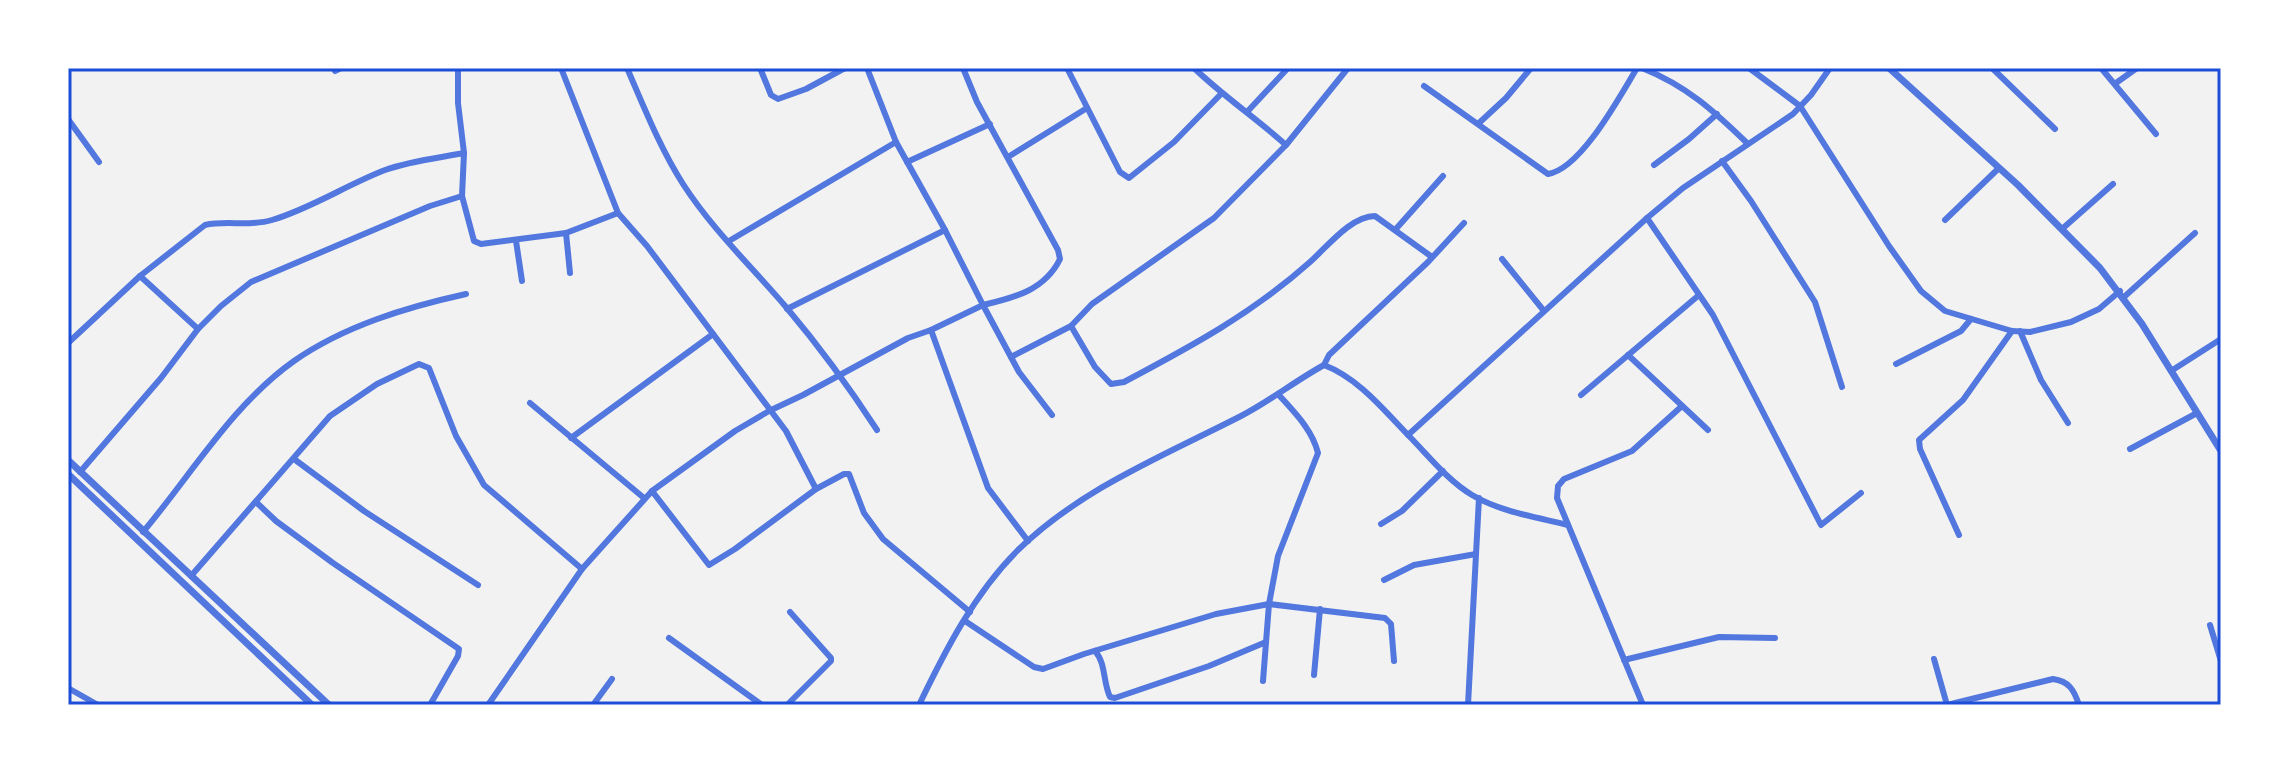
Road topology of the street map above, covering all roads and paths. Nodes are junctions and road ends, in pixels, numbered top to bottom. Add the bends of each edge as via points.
1 (458, 68) edge
2 (561, 68) edge
3 (627, 68) edge
4 (760, 68) edge
5 (845, 68) edge
6 (867, 68) edge
7 (963, 68) edge
8 (1067, 68) edge
9 (1194, 68) edge
10 (1288, 68) edge
11 (1348, 68) edge
12 (1531, 68) edge
13 (1639, 68) edge
14 (1749, 68) edge
15 (1830, 68) edge
16 (1889, 68) edge
17 (1992, 68) edge
18 (2101, 68) edge
19 (2137, 68) edge
20 (2116, 83) junction
21 (1424, 86) dead end
22 (1221, 94) junction
23 (1800, 106) junction
24 (1087, 108) junction
25 (1247, 112) junction
26 (1717, 114) junction
27 (68, 119) edge
28 (1479, 123) junction
29 (990, 124) junction
30 (2055, 129) dead end
31 (2156, 134) dead end
32 (896, 142) junction
33 (1748, 144) junction
34 (1286, 145) junction
35 (464, 153) junction
36 (1008, 157) junction
37 (1722, 161) junction
38 (99, 162) dead end
39 (907, 162) junction
40 (1654, 165) dead end
41 (1999, 168) junction
42 (1443, 176) dead end
43 (2113, 184) dead end
44 (462, 196) junction
45 (618, 213) junction
46 (1647, 218) junction
47 (1945, 220) dead end
48 (1464, 223) dead end
49 (2062, 229) junction
50 (945, 230) junction
51 (1395, 230) junction
52 (566, 233) junction
53 (2195, 233) dead end
54 (516, 241) junction
55 (729, 241) junction
56 (1432, 257) junction
57 (1502, 259) dead end
58 (570, 273) dead end
59 (140, 276) junction
60 (522, 281) dead end
61 (466, 294) dead end
62 (2122, 294) junction
63 (1699, 295) junction
64 (983, 305) junction
65 (787, 309) junction
66 (1544, 311) junction
67 (1971, 319) junction
68 (1071, 326) junction
69 (198, 329) junction
70 (931, 330) junction
71 (2016, 331) junction
72 (713, 334) junction
73 (2221, 339) edge
74 (68, 343) edge
75 (1628, 355) junction
76 (1011, 357) junction
77 (1896, 364) dead end
78 (1324, 365) junction
79 (2171, 371) junction
80 (840, 374) junction
81 (1842, 387) dead end
82 (1278, 394) junction
83 (1581, 395) dead end
84 (530, 403) dead end
85 (1682, 406) junction
86 (769, 411) junction
87 (2197, 413) junction
88 (1052, 415) dead end
89 (2068, 423) dead end
90 (877, 430) dead end
91 (1708, 430) dead end
92 (1408, 435) junction
93 (571, 438) junction
94 (2130, 449) dead end
95 (2221, 451) edge
96 (294, 459) junction
97 (68, 460) edge
98 (1443, 471) junction
99 (80, 472) junction
100 (68, 474) edge
101 (816, 489) junction
102 (652, 491) junction
103 (1861, 493) dead end
104 (644, 498) junction
105 (1479, 498) junction
106 (256, 502) junction
107 (1381, 524) dead end
108 (1568, 525) junction
109 (143, 532) junction
110 (1959, 535) dead end
111 (1028, 541) junction
112 (1476, 554) junction
113 (582, 569) junction
114 (191, 576) junction
115 (1384, 580) dead end
116 (478, 585) dead end
117 (1269, 604) junction
118 (1320, 609) junction
119 (790, 612) dead end
120 (970, 612) junction
121 (965, 621) junction
122 (2210, 625) dead end
123 (669, 638) dead end
124 (1775, 638) dead end
125 (1266, 642) junction
126 (1095, 651) junction
127 (1934, 659) dead end
128 (1624, 660) junction
129 (1394, 661) dead end
130 (2221, 661) edge
131 (1314, 675) dead end
132 (612, 679) dead end
133 (1263, 681) dead end
134 (68, 688) edge
135 (98, 705) edge
136 (312, 705) edge
137 (329, 705) edge
138 (430, 705) edge
139 (488, 705) edge
140 (593, 705) edge
141 (762, 705) edge
142 (787, 705) edge
143 (919, 705) edge
144 (1468, 705) edge
145 (1643, 705) edge
146 (1947, 705) edge
147 (2079, 705) edge

1 - 35 street
2 - 45 street
3 - 55 street via 669,160 706,217
4 - 5 street via 771,95 778,99
6 - 32 street
7 - 29 street
8 - 24 street
9 - 22 street
10 - 25 street
11 - 34 street
12 - 28 street
13 - 26 street via 1669,79
13 - 28 street via 1599,130 1557,173 1548,174
14 - 23 street
15 - 23 street
16 - 41 street
17 - 30 street
18 - 20 street
19 - 20 street
20 - 31 street
21 - 28 street
22 - 24 street via 1129,178 1120,172
22 - 25 street
23 - 33 street
23 - 67 street via 1921,291 1945,311
24 - 36 street
25 - 34 street
26 - 33 street
26 - 40 street
27 - 38 street
29 - 36 street
29 - 39 street
32 - 39 street
32 - 55 street
33 - 37 street
34 - 68 street via 1214,218 1092,304
35 - 44 street
35 - 59 street via 385,170 270,221 205,225
36 - 64 street via 1060,259 1038,286
37 - 46 street
37 - 81 street via 1815,302
39 - 50 street
41 - 47 street
41 - 49 street
42 - 51 street
43 - 49 street
44 - 54 street via 474,241
44 - 69 street via 264,275
45 - 52 street
45 - 72 street
46 - 63 street
46 - 66 street
48 - 56 street
49 - 62 street
50 - 64 street
50 - 65 street
51 - 56 street
51 - 68 street via 1367,216 1249,312 1124,382 1111,384
52 - 54 street
52 - 58 street
53 - 62 street
54 - 60 street
55 - 65 street
56 - 78 street
57 - 66 street
59 - 69 street
59 - 74 street
61 - 109 street via 370,323 295,361 234,418
62 - 71 street via 2071,322
62 - 79 street
63 - 75 street
63 - 103 street via 1821,525
64 - 70 street
64 - 76 street
65 - 80 street
66 - 92 street
67 - 71 street
67 - 77 street via 1961,331
68 - 76 street
69 - 99 street
70 - 80 street
70 - 111 street via 988,488
71 - 89 street
71 - 110 street via 1963,400 1919,440
72 - 86 street
72 - 93 street
73 - 79 street
75 - 83 street
75 - 85 street
76 - 88 street
78 - 82 street
78 - 92 street via 1350,379
79 - 87 street
80 - 86 street
80 - 90 street
82 - 111 street via 1115,479
82 - 117 street via 1306,426 1318,453 1278,556
84 - 93 street
85 - 91 street
85 - 108 street via 1632,451 1564,479 1557,498
86 - 101 street via 786,431
86 - 102 street
87 - 94 street
87 - 95 street
92 - 98 street
93 - 104 street
96 - 106 street
96 - 113 street via 330,416 401,371 426,365 484,485
96 - 116 street
97 - 99 street
98 - 105 street
98 - 107 street
99 - 109 street
100 - 136 street
101 - 102 street via 709,565
101 - 120 street via 849,474 871,526
102 - 104 street
104 - 113 street
105 - 108 street
105 - 112 street
106 - 114 street
106 - 138 street via 333,563 459,649
108 - 128 street
109 - 114 street
111 - 120 street
112 - 115 street via 1414,565
112 - 144 street
113 - 139 street
114 - 137 street
117 - 118 street
117 - 125 street
117 - 126 street via 1216,614
118 - 129 street via 1389,620
118 - 131 street
119 - 142 street via 831,661
120 - 121 street
121 - 126 street via 1034,667 1043,669
121 - 143 street
122 - 130 street
123 - 141 street
124 - 128 street via 1719,637
125 - 126 street via 1115,698 1107,690
125 - 133 street
127 - 146 street
128 - 145 street
132 - 140 street
134 - 135 street
146 - 147 street via 2053,679 2074,690

